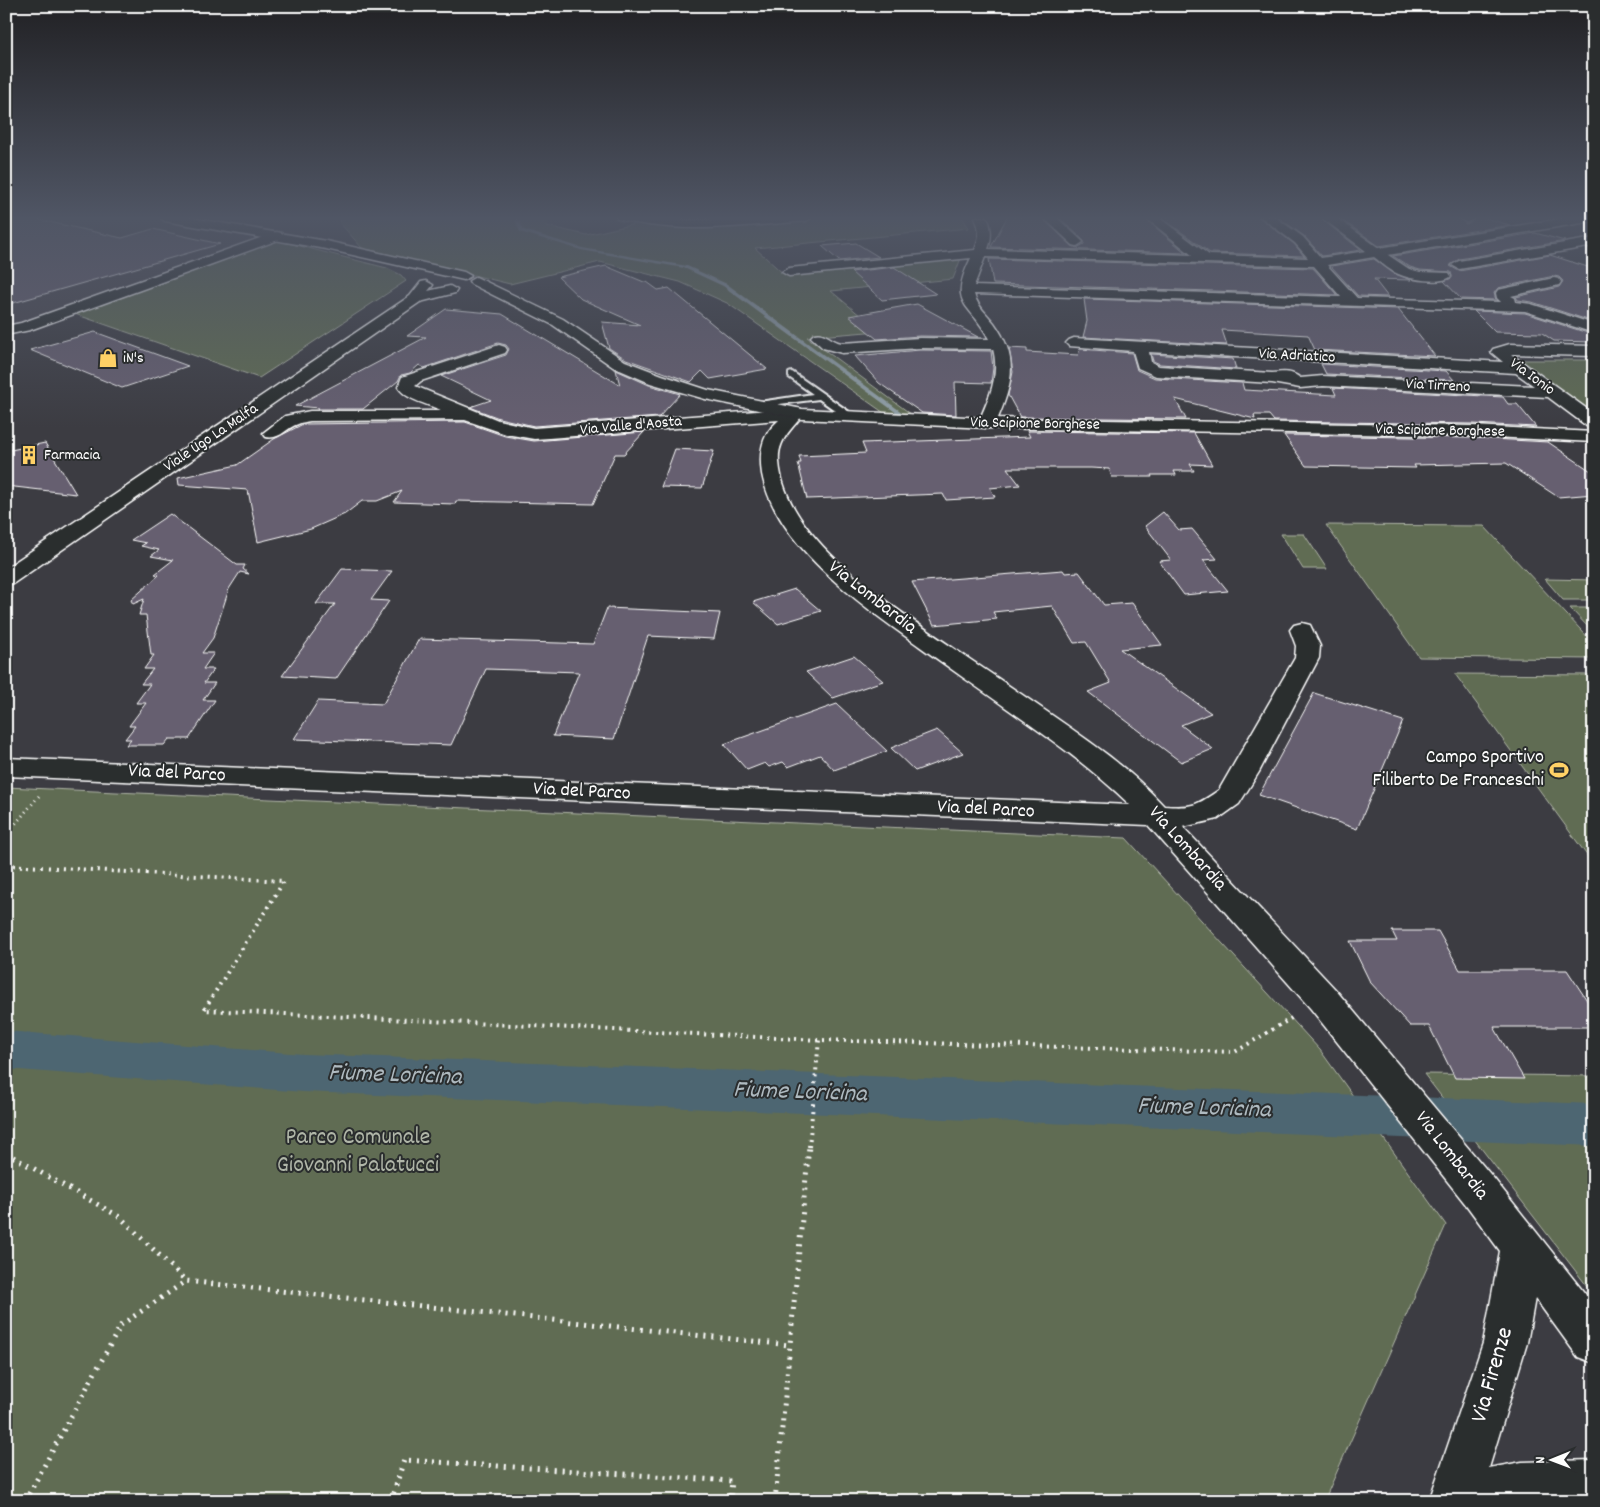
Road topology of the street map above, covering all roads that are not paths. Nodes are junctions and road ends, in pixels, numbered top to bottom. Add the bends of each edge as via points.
1 (135, 287) edge
2 (455, 287) edge
3 (483, 287) edge
4 (1341, 287) edge
5 (1531, 287) edge
6 (424, 288) joint
7 (966, 290) joint
8 (1133, 295) junction
9 (1353, 302) junction
10 (1526, 307) junction
11 (1139, 311) dead end
12 (1594, 329) edge
13 (6, 332) edge
14 (819, 337) dead end
15 (1074, 343) dead end
16 (998, 344) junction
17 (1140, 348) junction
18 (499, 350) dead end
19 (1594, 351) edge
20 (1519, 368) junction
21 (792, 375) dead end
22 (1553, 392) junction
23 (821, 396) junction
24 (759, 405) junction
25 (795, 413) junction
26 (470, 416) junction
27 (852, 418) junction
28 (987, 423) junction
29 (1594, 423) edge
30 (272, 433) dead end
31 (1594, 437) edge
32 (6, 578) edge
33 (1302, 630) dead end
34 (6, 767) edge
35 (1158, 817) junction
36 (1522, 1248) junction
37 (1594, 1342) edge
38 (1594, 1484) edge
39 (1455, 1501) edge

1 - 13 street
2 - 6 street, Viale Ugo La Malfa via 450,290
3 - 24 street, Via Scipione Borghese via 558,322 619,364 705,394
4 - 9 street
5 - 10 street via 1503,294
6 - 32 street, Viale Ugo La Malfa
7 - 8 street
7 - 16 street via 970,303
8 - 9 street
8 - 11 street
9 - 10 street
10 - 12 street
14 - 16 street via 828,345 842,348 920,343
15 - 17 street, Via Adriatico
16 - 28 street via 1004,363 1004,379
17 - 20 street, Via Adriatico
17 - 22 street, Via Tirreno via 1144,365 1156,371 1300,382 1323,380
18 - 26 street, Via Valle d'Aosta via 418,376 406,384 410,390
19 - 20 street, Via Ionio via 1510,349 1499,352
20 - 22 street, Via Ionio
21 - 23 lane
22 - 29 street, Via Ionio
23 - 24 lane
23 - 27 lane
24 - 25 street, Via Scipione Borghese
25 - 26 street, Via Valle d'Aosta via 542,434 512,430
25 - 27 street, Via Scipione Borghese
25 - 35 street, Via Lombardia via 775,433 769,462 784,508 815,551 872,603 1093,757
26 - 30 street, Via Valle d'Aosta via 310,416 292,420
27 - 28 street, Via Scipione Borghese
28 - 31 street, Via Scipione Borghese via 1474,431
33 - 35 street, Via del Parco via 1308,646 1307,658 1229,797 1202,814
34 - 35 street, Via del Parco
35 - 36 street, Via Lombardia via 1323,999
36 - 37 street, Via Lombardia
36 - 39 street, Via Firenze via 1505,1342
38 - 39 street, Via Firenze via 1522,1486

